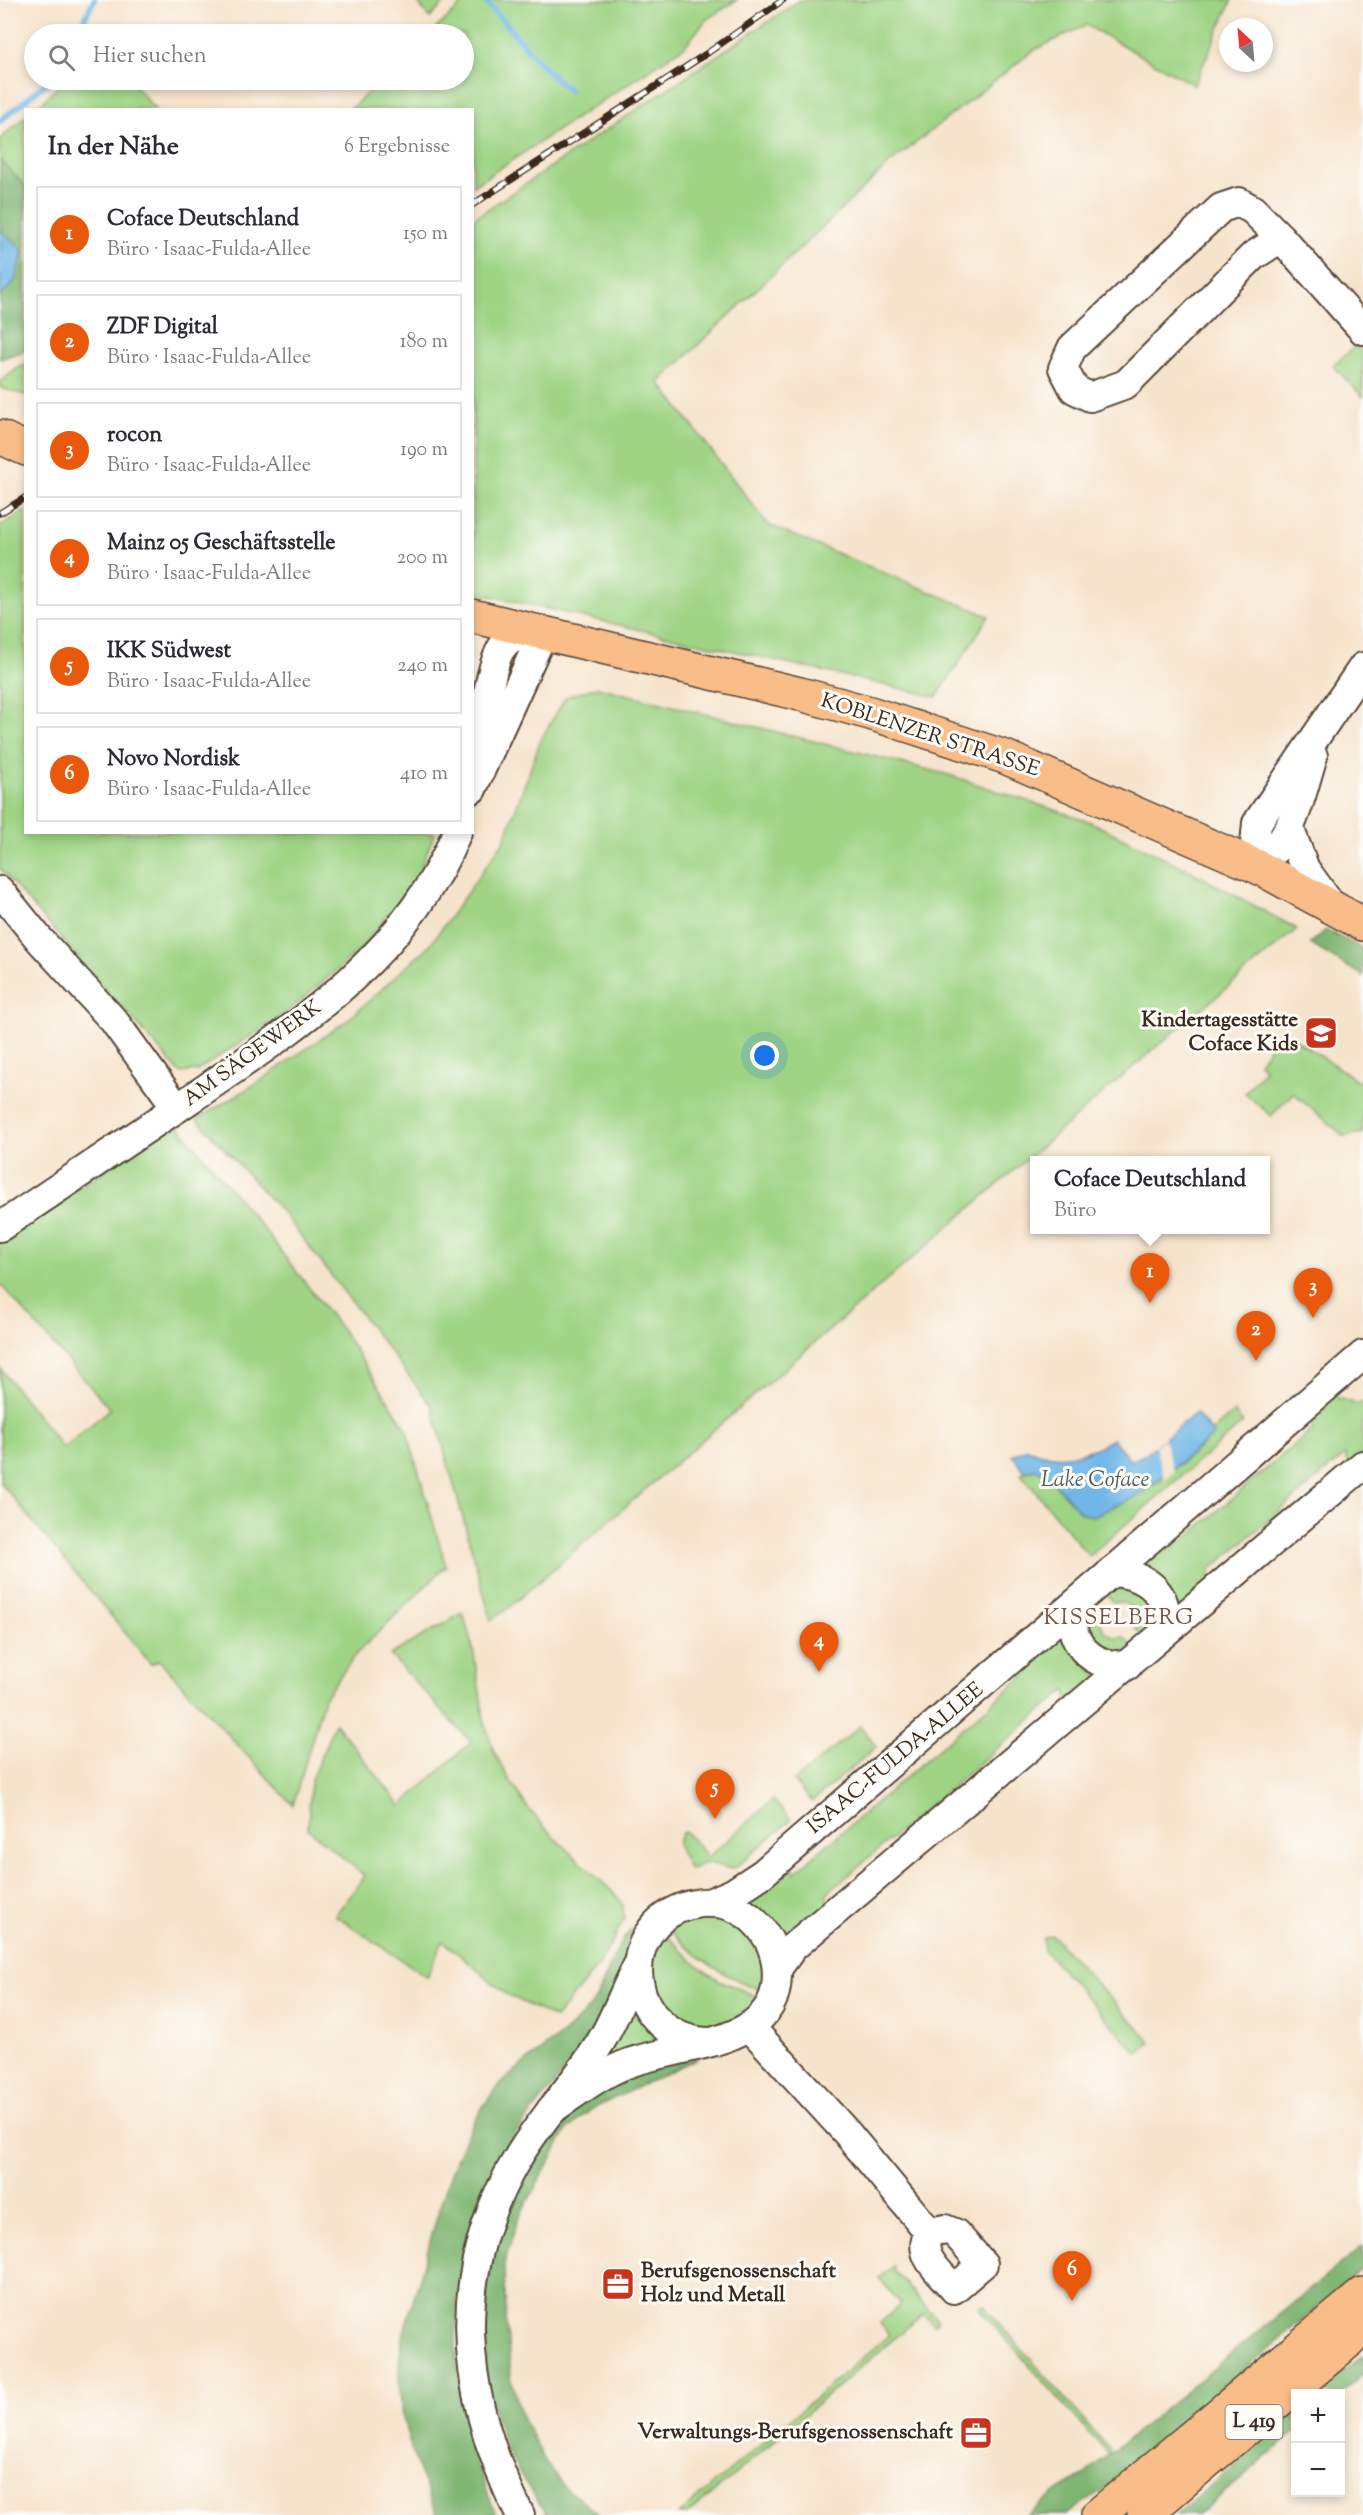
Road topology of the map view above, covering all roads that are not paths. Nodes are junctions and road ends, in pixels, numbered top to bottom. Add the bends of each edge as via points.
1 (1281, 238) junction
2 (1363, 330) edge
3 (0, 437) edge
4 (24, 448) edge
5 (474, 616) edge
6 (543, 633) junction
7 (1363, 667) edge
8 (474, 672) edge
9 (488, 703) junction
10 (1320, 734) junction
11 (475, 783) edge
12 (1257, 823) junction
13 (1290, 830) junction
14 (456, 834) edge
15 (1205, 842) junction
16 (1258, 867) junction
17 (0, 891) edge
18 (1331, 905) junction
19 (1363, 924) edge
20 (177, 1108) junction
21 (0, 1227) edge
22 (1363, 1355) edge
23 (1363, 1465) edge
24 (1111, 1572) junction
25 (1075, 1604) junction
26 (1163, 1634) junction
27 (1128, 1665) junction
28 (708, 1903) junction
29 (638, 1965) junction
30 (777, 1969) junction
31 (750, 2027) junction
32 (710, 2042) junction
33 (551, 2110) junction
34 (929, 2232) dead end
35 (1363, 2294) edge
36 (1363, 2329) edge
37 (520, 2515) edge
38 (1098, 2515) edge
39 (1144, 2515) edge

1 - 1 street via 1253,210 1239,202 1221,208 1072,348 1063,368 1074,388 1090,397 1126,384 1252,256
1 - 2 street
3 - 4 main road
5 - 6 main road, KOBLENZER STRASSE
6 - 9 street via 517,637 500,650
6 - 11 street
6 - 15 main road, KOBLENZER STRASSE via 870,713 1005,757
7 - 10 street
8 - 9 street
9 - 11 street
10 - 12 street
10 - 13 street
12 - 15 street
12 - 16 street
13 - 16 street
13 - 18 street via 1305,869
14 - 20 street, AM SÄGEWERK via 430,885 387,946 307,1017
15 - 16 main road, KOBLENZER STRASSE
16 - 18 main road, KOBLENZER STRASSE
17 - 20 street via 114,1021
18 - 19 main road, KOBLENZER STRASSE
20 - 21 street, AM SÄGEWERK
22 - 24 street, ISAAC-FULDA-ALLEE
23 - 26 street, ISAAC-FULDA-ALLEE
24 - 25 street, ISAAC-FULDA-ALLEE
24 - 26 street via 1135,1575 1154,1589 1165,1611
25 - 27 street via 1072,1626 1085,1652 1105,1664
25 - 28 street, ISAAC-FULDA-ALLEE via 762,1874 733,1893
26 - 27 street, ISAAC-FULDA-ALLEE
27 - 30 street, ISAAC-FULDA-ALLEE via 793,1947
28 - 29 street, ISAAC-FULDA-ALLEE via 683,1907 661,1920 644,1943
28 - 30 street, ISAAC-FULDA-ALLEE via 736,1908 758,1925 770,1942
29 - 32 street, ISAAC-FULDA-ALLEE via 640,1993 659,2022 682,2037
29 - 33 street, ISAAC-FULDA-ALLEE via 601,2042
30 - 31 street, ISAAC-FULDA-ALLEE via 771,2000
31 - 32 street, ISAAC-FULDA-ALLEE
31 - 34 street via 847,2133
32 - 33 street, ISAAC-FULDA-ALLEE via 624,2065
33 - 37 street, ISAAC-FULDA-ALLEE via 520,2154 496,2201 479,2251 471,2306 471,2356 478,2404 498,2468
35 - 38 main road, L 419
36 - 39 main road, L 419

